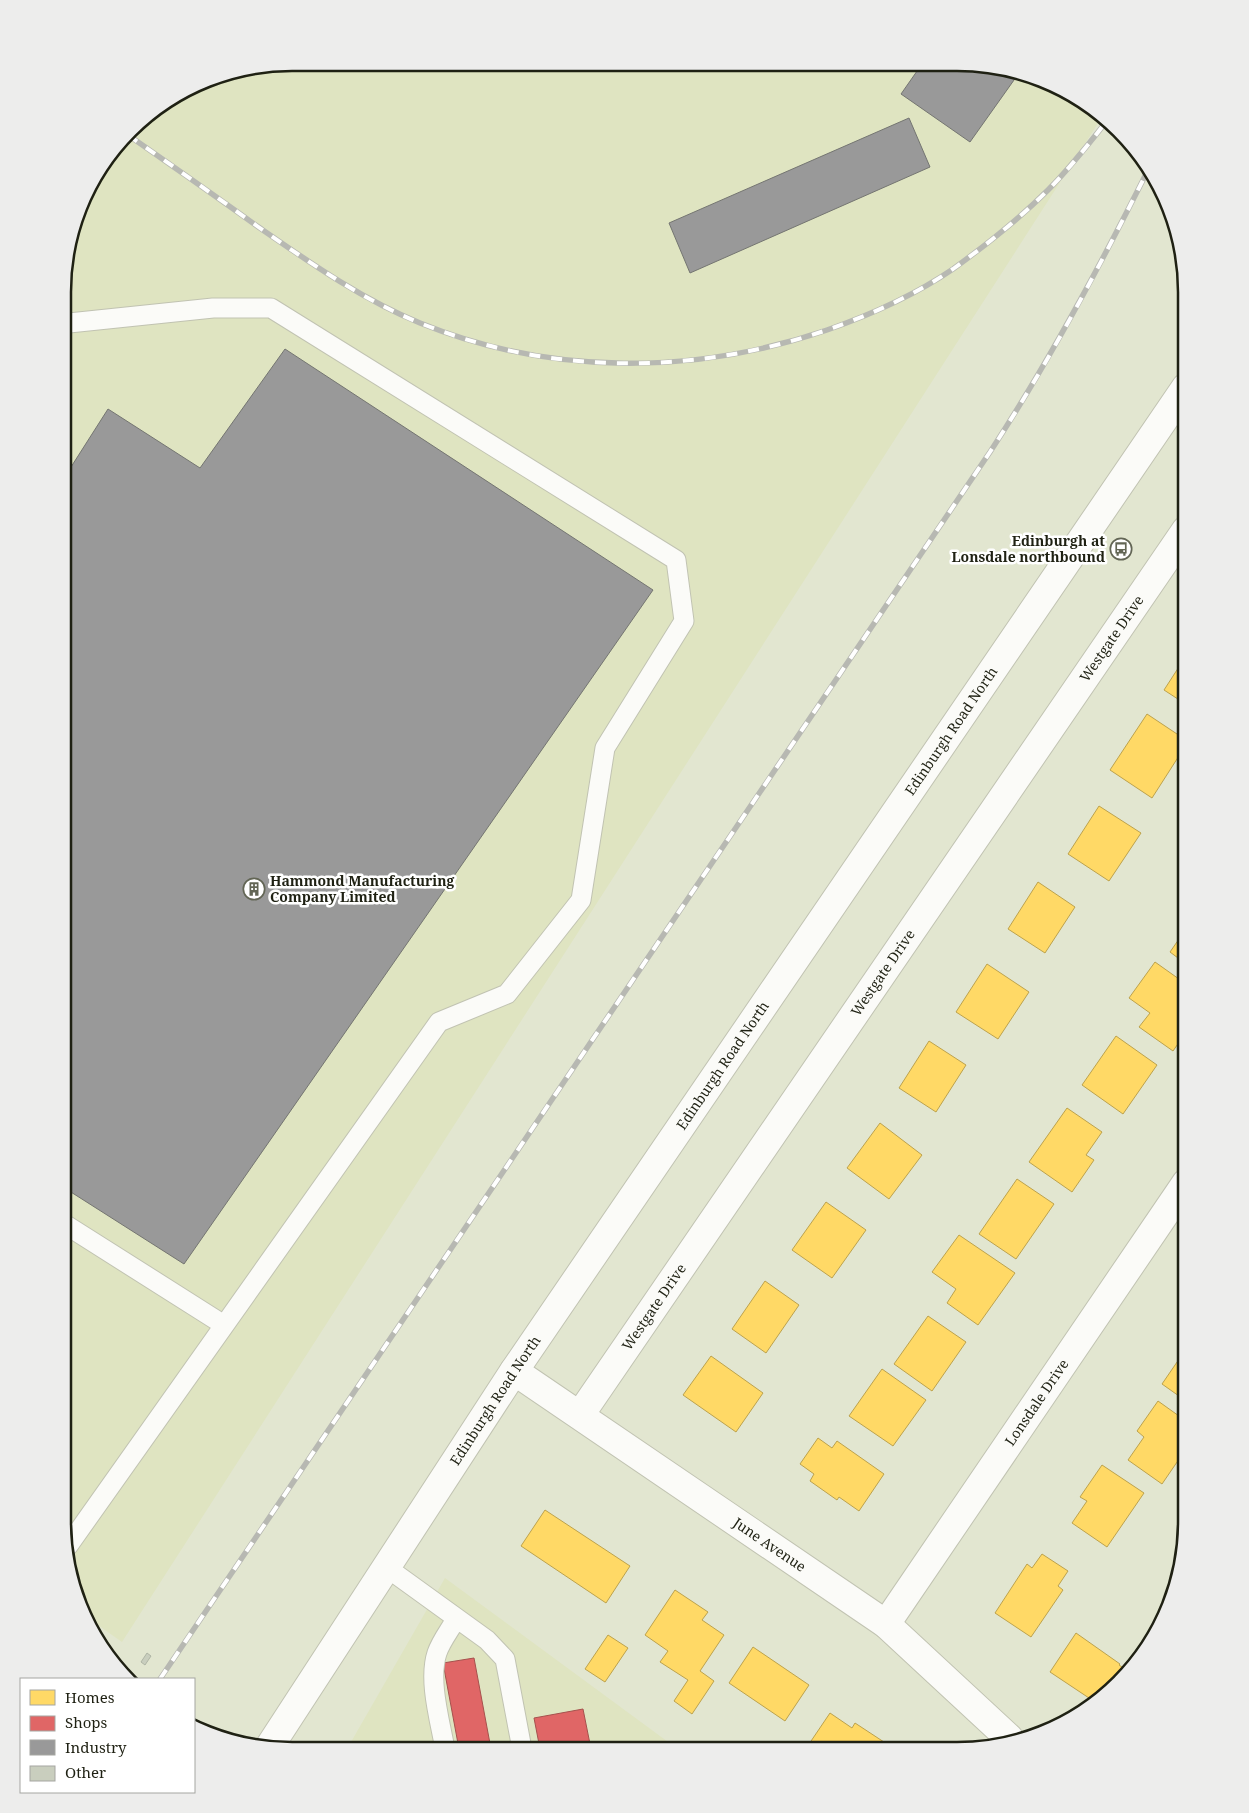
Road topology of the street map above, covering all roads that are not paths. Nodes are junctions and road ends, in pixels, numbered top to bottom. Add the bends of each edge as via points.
1 (71, 323) edge
2 (1178, 399) edge
3 (1178, 542) edge
4 (1178, 1194) edge
5 (71, 1228) edge
6 (224, 1325) junction
7 (514, 1371) junction
8 (580, 1415) junction
9 (72, 1540) edge
10 (386, 1567) junction
11 (456, 1619) junction
12 (886, 1624) junction
13 (1006, 1736) edge
14 (273, 1741) edge
15 (444, 1742) edge
16 (521, 1742) edge

1 - 6 lane via 213,308 271,308 676,560 684,621 605,748 582,900 507,994 439,1022
2 - 7 street, Edinburgh Road North
3 - 8 street, Westgate Drive
4 - 12 street, Lonsdale Drive
5 - 6 lane
6 - 9 lane
7 - 8 street, June Avenue
7 - 10 street, Edinburgh Road North
8 - 12 street, June Avenue
10 - 11 lane
10 - 14 street, Edinburgh Road North
11 - 15 lane via 437,1651 433,1668
11 - 16 lane via 487,1640 505,1659
12 - 13 street, June Avenue

